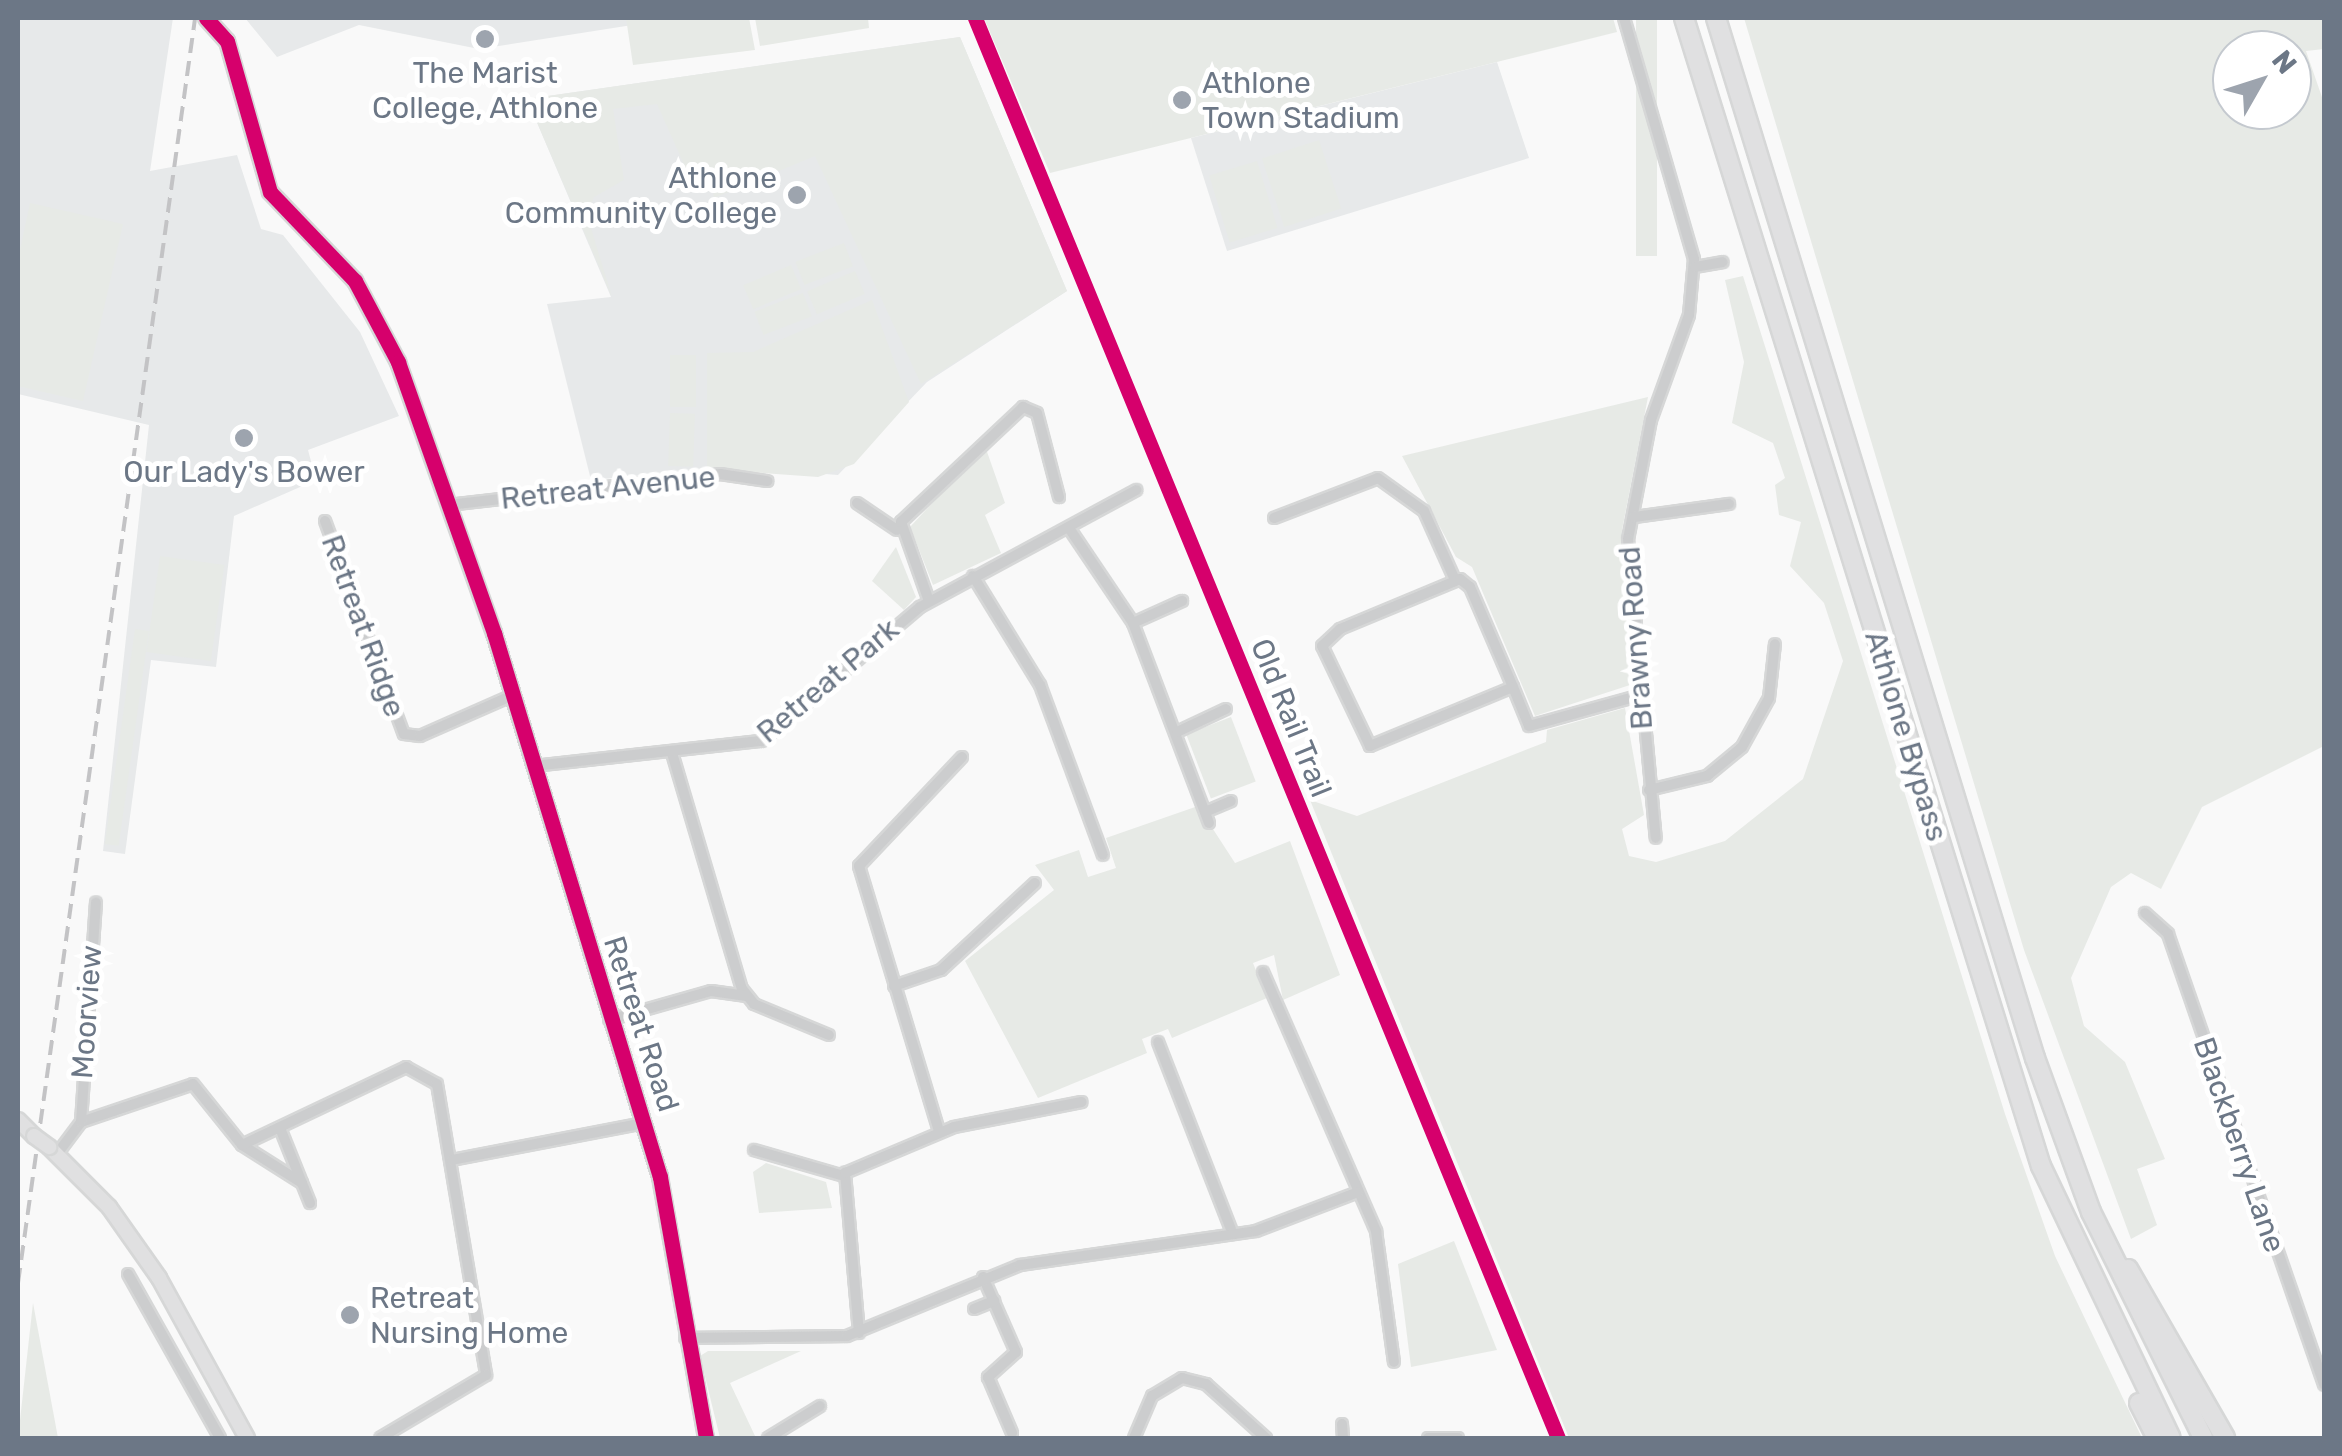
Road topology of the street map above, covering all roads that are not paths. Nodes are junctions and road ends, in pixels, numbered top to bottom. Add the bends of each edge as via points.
1 (1624, 18) edge
2 (1684, 18) edge
3 (1716, 18) edge
4 (209, 20) edge
5 (1723, 262) dead end
6 (1694, 267) junction
7 (767, 482) dead end
8 (1136, 490) dead end
9 (1060, 497) dead end
10 (857, 503) dead end
11 (1729, 504) dead end
12 (448, 505) junction
13 (1634, 517) junction
14 (1274, 518) dead end
15 (324, 520) dead end
16 (1069, 528) junction
17 (898, 530) junction
18 (973, 576) junction
19 (1456, 580) junction
20 (929, 601) junction
21 (1182, 601) dead end
22 (1133, 623) junction
23 (1775, 644) dead end
24 (1513, 687) junction
25 (511, 696) junction
26 (1638, 696) junction
27 (1226, 709) dead end
28 (1529, 726) junction
29 (1176, 732) junction
30 (1533, 740) dead end
31 (672, 752) junction
32 (962, 757) dead end
33 (534, 766) junction
34 (1649, 790) junction
35 (1231, 801) dead end
36 (1656, 838) dead end
37 (1103, 855) dead end
38 (1036, 883) dead end
39 (96, 903) dead end
40 (2145, 912) dead end
41 (1263, 972) dead end
42 (894, 986) junction
43 (748, 996) junction
44 (608, 1020) junction
45 (828, 1036) dead end
46 (1158, 1042) dead end
47 (2035, 1058) junction
48 (1082, 1102) dead end
49 (18, 1120) edge
50 (81, 1122) junction
51 (644, 1123) junction
52 (280, 1128) junction
53 (939, 1131) junction
54 (242, 1145) junction
55 (754, 1150) dead end
56 (53, 1151) junction
57 (452, 1160) junction
58 (844, 1176) junction
59 (302, 1184) junction
60 (1358, 1192) junction
61 (310, 1204) dead end
62 (1233, 1234) junction
63 (2079, 1260) junction
64 (128, 1274) dead end
65 (983, 1277) junction
66 (994, 1300) junction
67 (974, 1309) dead end
68 (859, 1333) junction
69 (685, 1338) junction
70 (1394, 1362) dead end
71 (2324, 1385) edge
72 (820, 1406) dead end
73 (1342, 1424) dead end
74 (1012, 1433) dead end
75 (220, 1438) edge
76 (247, 1438) edge
77 (380, 1438) edge
78 (706, 1438) edge
79 (768, 1438) edge
80 (1134, 1438) edge
81 (1266, 1438) edge
82 (1343, 1438) edge
83 (1428, 1438) edge
84 (1458, 1438) edge
85 (2157, 1438) edge
86 (2172, 1438) edge
87 (2203, 1438) edge
88 (2225, 1438) edge

1 - 6 street, Brawny Road
2 - 63 highway, Athlone Bypass via 1981,979
3 - 47 highway, Athlone Bypass
4 - 12 street, Retreat Road via 227,41 270,192 326,246 375,315
5 - 6 street
6 - 13 street, Brawny Road
7 - 12 street, Retreat Avenue via 720,474
8 - 16 street, Retreat Park
9 - 17 street via 1037,413 1026,407
10 - 17 street
11 - 13 street
12 - 25 street, Retreat Road via 499,632
13 - 26 street, Brawny Road
14 - 19 street via 1378,478 1424,511
15 - 25 street, Retreat Ridge via 404,734 420,736
16 - 18 street, Retreat Park
16 - 22 street
17 - 20 street
18 - 20 street, Retreat Park
18 - 37 street via 1040,686
19 - 24 street via 1470,587
19 - 24 street via 1324,642 1356,732 1375,746
20 - 31 street, Retreat Park via 762,741
21 - 22 street
22 - 29 street
23 - 34 street via 1768,698 1742,747 1707,776
24 - 28 street
25 - 33 street, Retreat Road
26 - 28 street
26 - 34 street, Brawny Road
27 - 29 street
28 - 30 street
29 - 35 street via 1207,818
31 - 33 street, Retreat Park
31 - 43 street
32 - 42 street via 860,860
33 - 44 street, Retreat Road
34 - 36 street, Brawny Road
38 - 42 street via 941,970
39 - 50 street, Moorview
40 - 71 street, Blackberry Lane via 2168,934
41 - 60 street
42 - 53 street
43 - 44 street via 710,990
43 - 45 street
44 - 51 street, Retreat Road
46 - 62 street
47 - 87 highway, Athlone Bypass via 2091,1212
47 - 88 highway via 2118,1249
48 - 53 street
49 - 56 street, bridge
50 - 54 street, Moorview via 193,1084
50 - 56 street, Moorview
51 - 57 street
51 - 69 street, Retreat Road via 673,1230
52 - 54 street
52 - 57 street via 371,1080 419,1070 437,1084
52 - 59 street
53 - 58 street
54 - 59 street
55 - 58 street
56 - 76 street via 150,1265
57 - 77 street via 486,1375
58 - 68 street
59 - 61 street
60 - 62 street
60 - 70 street via 1381,1248
62 - 65 street via 1074,1254
63 - 85 highway
63 - 86 highway, Athlone Bypass
64 - 75 street
65 - 66 street
65 - 68 street
66 - 67 street
66 - 74 street via 1016,1352 988,1382
68 - 69 street
69 - 78 street, Retreat Road
72 - 79 street
73 - 82 street
80 - 81 street via 1152,1396 1182,1378 1206,1384
83 - 84 street

